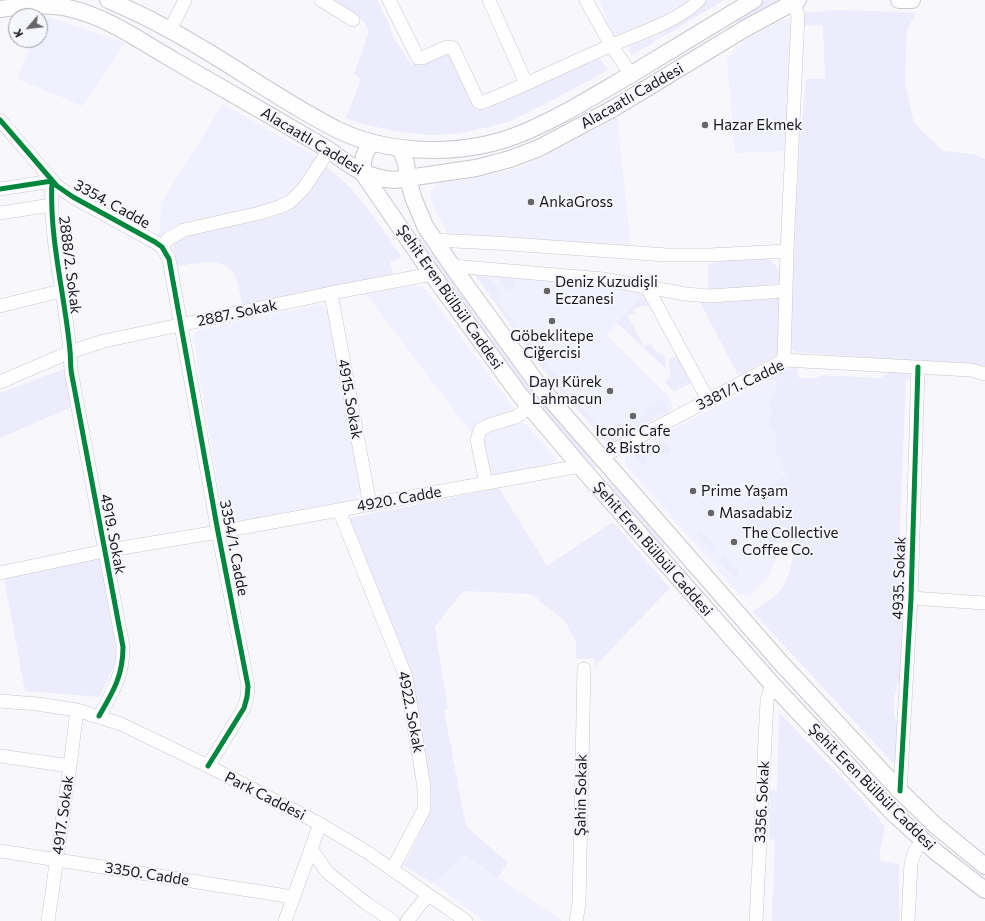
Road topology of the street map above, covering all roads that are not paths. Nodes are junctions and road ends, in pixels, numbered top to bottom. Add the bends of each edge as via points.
1 (108, 0) edge
2 (185, 0) edge
3 (321, 0) edge
4 (389, 0) edge
5 (488, 0) edge
6 (586, 0) edge
7 (699, 0) edge
8 (754, 0) edge
9 (899, 0) edge
10 (912, 0) edge
11 (796, 1) edge
12 (0, 9) edge
13 (352, 20) dead end
14 (170, 30) junction
15 (611, 45) junction
16 (631, 74) junction
17 (526, 83) junction
18 (0, 120) edge
19 (371, 142) junction
20 (400, 148) junction
21 (329, 150) junction
22 (362, 172) junction
23 (408, 179) junction
24 (52, 181) junction
25 (0, 189) edge
26 (51, 205) junction
27 (0, 213) edge
28 (433, 240) junction
29 (162, 247) junction
30 (786, 251) junction
31 (452, 266) junction
32 (432, 274) junction
33 (647, 287) junction
34 (61, 291) junction
35 (786, 291) junction
36 (331, 293) junction
37 (0, 306) edge
38 (181, 324) junction
39 (70, 352) junction
40 (784, 360) junction
41 (918, 367) junction
42 (985, 374) edge
43 (0, 382) edge
44 (708, 400) junction
45 (529, 407) junction
46 (601, 457) junction
47 (580, 466) junction
48 (486, 483) junction
49 (370, 505) junction
50 (339, 510) junction
51 (218, 532) junction
52 (104, 551) junction
53 (686, 555) junction
54 (670, 569) junction
55 (0, 573) edge
56 (911, 598) junction
57 (985, 603) edge
58 (584, 669) dead end
59 (772, 684) junction
60 (0, 701) edge
61 (77, 710) junction
62 (99, 716) junction
63 (0, 756) edge
64 (70, 766) junction
65 (208, 766) junction
66 (900, 791) junction
67 (320, 824) junction
68 (936, 826) junction
69 (923, 841) junction
70 (311, 849) junction
71 (0, 851) edge
72 (56, 860) junction
73 (983, 861) edge
74 (392, 870) junction
75 (985, 890) edge
76 (428, 895) junction
77 (293, 897) junction
78 (48, 921) edge
79 (285, 921) edge
80 (393, 921) edge
81 (407, 921) edge
82 (466, 921) edge
83 (576, 921) edge
84 (756, 921) edge
85 (908, 921) edge

1 - 14 main road, Alacaatlı Caddesi
2 - 14 street
3 - 13 street
4 - 17 street via 418,58 447,47 453,48 480,103
5 - 17 street
6 - 15 street
7 - 15 street via 694,6 650,30
8 - 16 main road, Alacaatlı Caddesi
9 - 10 main road
11 - 23 main road, Alacaatlı Caddesi via 746,28 614,108 539,148 476,168
11 - 30 street via 798,16
12 - 21 main road, Alacaatlı Caddesi via 26,6 62,7 96,17
14 - 19 main road, Alacaatlı Caddesi via 306,112 339,130
15 - 16 street
15 - 17 street
16 - 20 main road, Alacaatlı Caddesi via 514,136 472,147
18 - 24 street, 3354. Cadde
19 - 20 main road, Alacaatlı Caddesi
19 - 22 main road via 364,156
20 - 23 main road, Şehit Eren Bülbül Caddesi via 406,163
21 - 22 main road, Alacaatlı Caddesi
21 - 29 street via 304,188 290,202 260,212 184,230 168,239
22 - 23 main road, Alacaatlı Caddesi via 383,179
22 - 32 main road, Şehit Eren Bülbül Caddesi
23 - 28 main road, Şehit Eren Bülbül Caddesi via 418,213
24 - 25 street
24 - 26 street, 2888/2. Sokak
24 - 29 street, 3354. Cadde via 68,194
26 - 27 street
26 - 34 street, 2888/2. Sokak
28 - 30 street via 667,256
28 - 31 main road, Şehit Eren Bülbül Caddesi
29 - 38 street via 169,259
30 - 35 street
31 - 33 street via 603,279
31 - 46 main road, Şehit Eren Bülbül Caddesi via 537,383
32 - 36 street, 2887. Sokak
32 - 45 main road, Şehit Eren Bülbül Caddesi
33 - 35 street via 709,296
33 - 44 street
34 - 37 street
34 - 39 street, 2888/2. Sokak
35 - 40 street
36 - 38 street, 2887. Sokak
36 - 49 street, 4915. Sokak
38 - 39 street, 2887. Sokak via 104,341
38 - 51 street, 3354/1. Cadde
39 - 43 street, 2887. Sokak
39 - 52 street, 4919. Sokak via 72,376
40 - 41 street, 3381/1. Cadde
40 - 44 street, 3381/1. Cadde
41 - 42 street, 3381/1. Cadde via 971,370
41 - 56 street, 4935. Sokak
44 - 46 street, 3381/1. Cadde
45 - 47 main road, Şehit Eren Bülbül Caddesi
45 - 48 street via 516,418 480,430 477,440
46 - 53 main road, Şehit Eren Bülbül Caddesi
47 - 48 street, 4920. Cadde
47 - 54 main road, Şehit Eren Bülbül Caddesi
48 - 49 street, 4920. Cadde
49 - 50 street, 4920. Cadde
50 - 51 street, 4920. Cadde
50 - 74 street, 4922. Sokak via 404,671 422,779 424,809
51 - 52 street, 4920. Cadde
51 - 65 street, 3354/1. Cadde via 248,692 242,713
52 - 55 street, 4920. Cadde
52 - 62 street, 4919. Sokak via 123,647 123,659 118,683
53 - 54 main road
53 - 66 main road, Şehit Eren Bülbül Caddesi via 781,663
54 - 59 main road, Şehit Eren Bülbül Caddesi
56 - 57 street
56 - 66 street, 4935. Sokak
58 - 83 street, Şahin Sokak via 579,904
59 - 69 main road, Şehit Eren Bülbül Caddesi via 892,812
59 - 84 street, 3356. Sokak via 767,700
60 - 61 street, Park Caddesi
61 - 62 street, Park Caddesi
61 - 64 street, 4917. Sokak
62 - 65 street, Park Caddesi
63 - 64 street
64 - 72 street, 4917. Sokak
65 - 67 street, Park Caddesi
66 - 68 main road, Şehit Eren Bülbül Caddesi
67 - 70 street
67 - 74 street, Park Caddesi
68 - 69 main road
68 - 73 main road, Şehit Eren Bülbül Caddesi
69 - 75 main road, Şehit Eren Bülbül Caddesi
69 - 85 street via 916,849 911,863
70 - 77 street
70 - 80 street via 326,872
71 - 72 street, 3350. Cadde
72 - 77 street, 3350. Cadde
72 - 78 street, 4917. Sokak
74 - 76 street, Park Caddesi
76 - 81 street
76 - 82 street, Park Caddesi
77 - 79 street

